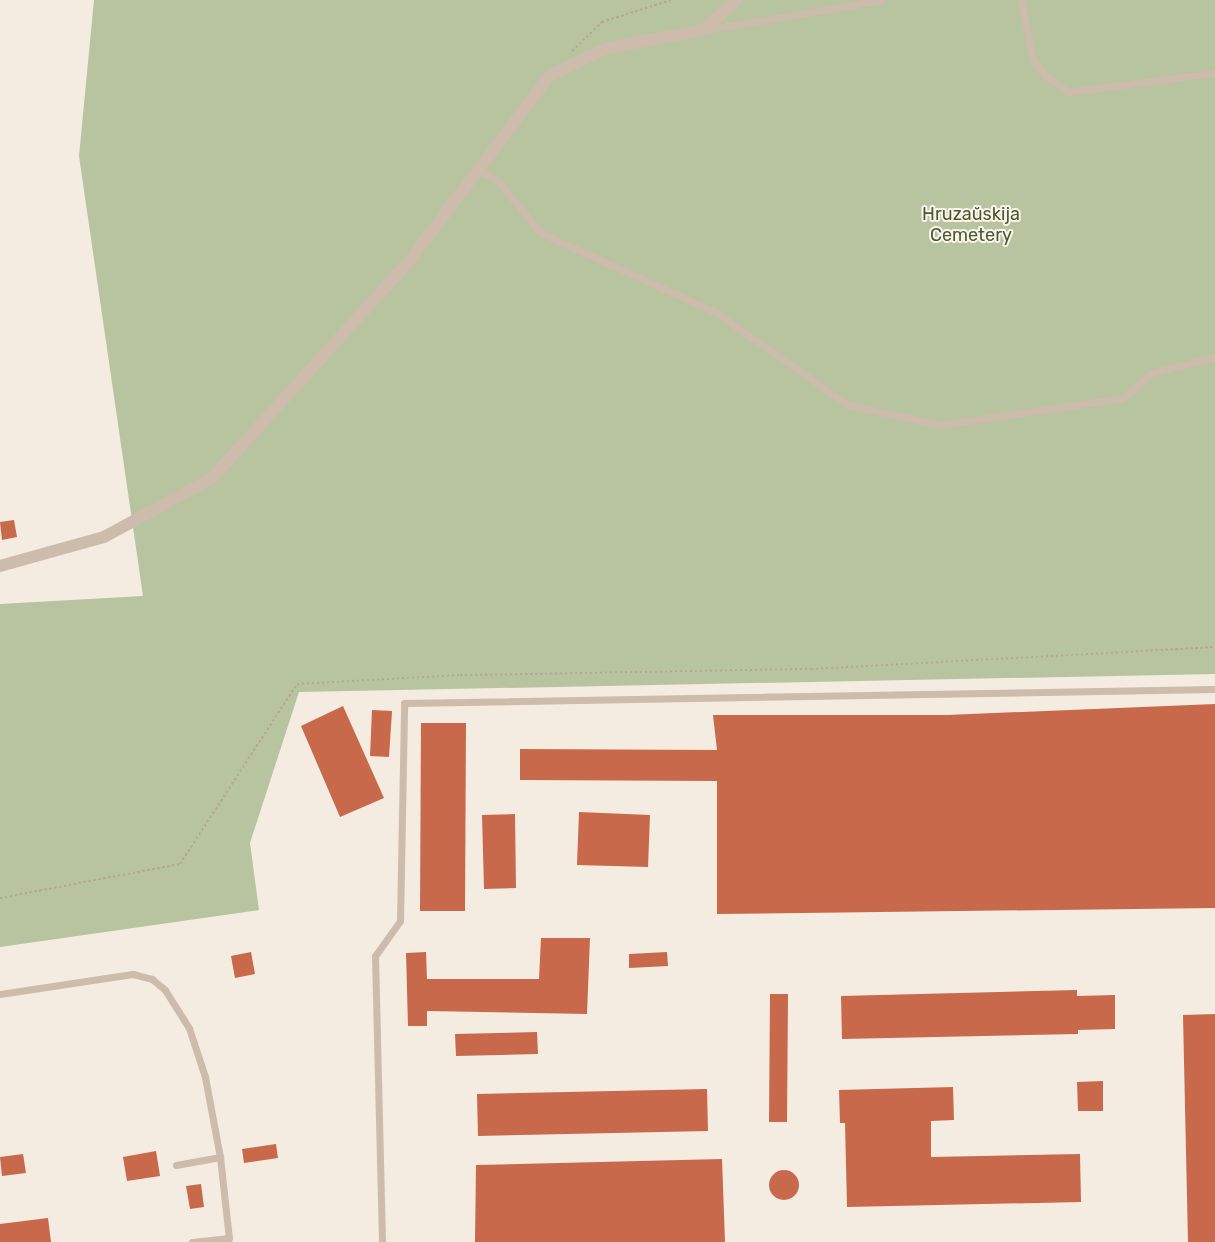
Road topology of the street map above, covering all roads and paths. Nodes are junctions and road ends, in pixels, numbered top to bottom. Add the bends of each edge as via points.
1 (671, 0) edge
2 (736, 0) edge
3 (881, 0) edge
4 (1021, 0) edge
5 (704, 30) junction
6 (558, 69) junction
7 (1215, 73) edge
8 (476, 169) junction
9 (1215, 357) edge
10 (0, 566) edge
11 (1215, 648) edge
12 (1215, 689) edge
13 (0, 898) edge
14 (0, 994) edge
15 (220, 1157) junction
16 (176, 1164) dead end
17 (192, 1242) edge
18 (382, 1242) edge

1 - 6 path via 602,22 581,37
2 - 5 street
3 - 5 lane
4 - 7 lane via 1033,60 1048,80 1068,92
5 - 6 street via 607,48
6 - 8 street
8 - 9 lane via 497,180 541,233 717,313 848,405 940,425 1123,398 1152,373
8 - 10 street via 410,260 211,478 104,537
11 - 13 path via 821,668 460,674 297,684 180,864
12 - 18 lane via 404,703 400,921 374,956
14 - 15 lane via 134,974 152,979 165,990 189,1028 205,1077
15 - 16 lane
15 - 17 lane via 230,1238

